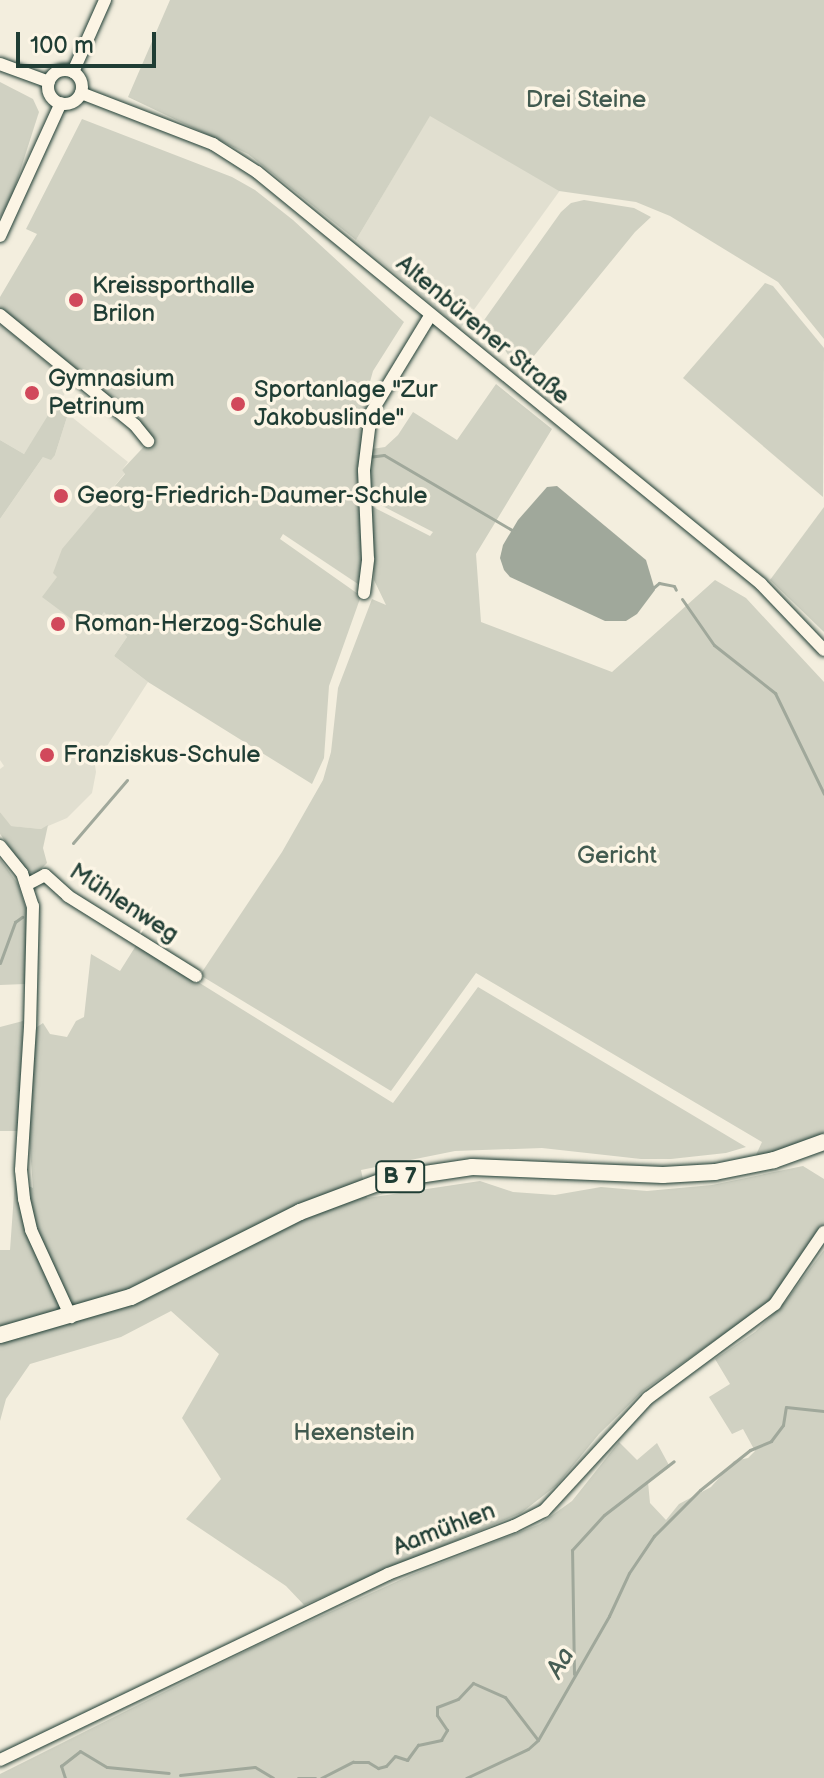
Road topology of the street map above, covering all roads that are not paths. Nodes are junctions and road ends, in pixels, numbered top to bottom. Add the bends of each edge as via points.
1 (105, 0) edge
2 (0, 64) edge
3 (73, 72) junction
4 (49, 82) junction
5 (81, 93) junction
6 (61, 103) junction
7 (0, 236) edge
8 (0, 315) edge
9 (430, 316) junction
10 (148, 441) dead end
11 (364, 593) dead end
12 (824, 650) edge
13 (0, 846) edge
14 (28, 884) junction
15 (196, 976) dead end
16 (822, 1147) edge
17 (824, 1232) edge
18 (71, 1317) junction
19 (0, 1335) edge
20 (0, 1760) edge

1 - 3 street
2 - 4 street
3 - 4 street via 59,72
3 - 5 street via 82,84
4 - 6 street via 49,93
5 - 6 street via 73,102
5 - 9 street, Altenbürener Straße via 233,156
6 - 7 street
8 - 10 street
9 - 11 street via 371,413 364,470
9 - 12 street, Altenbürener Straße via 761,584
13 - 14 street, Mühlenweg
14 - 15 street, Mühlenweg via 45,875 68,896
14 - 18 street, Mühlenweg via 33,954 23,1108 24,1199 31,1230
16 - 18 main road, B 7 via 715,1172 663,1175 472,1167 385,1180 300,1212 160,1284
17 - 20 street, Aamühlen via 775,1304 648,1398 544,1511 388,1574
18 - 19 main road, B 7

